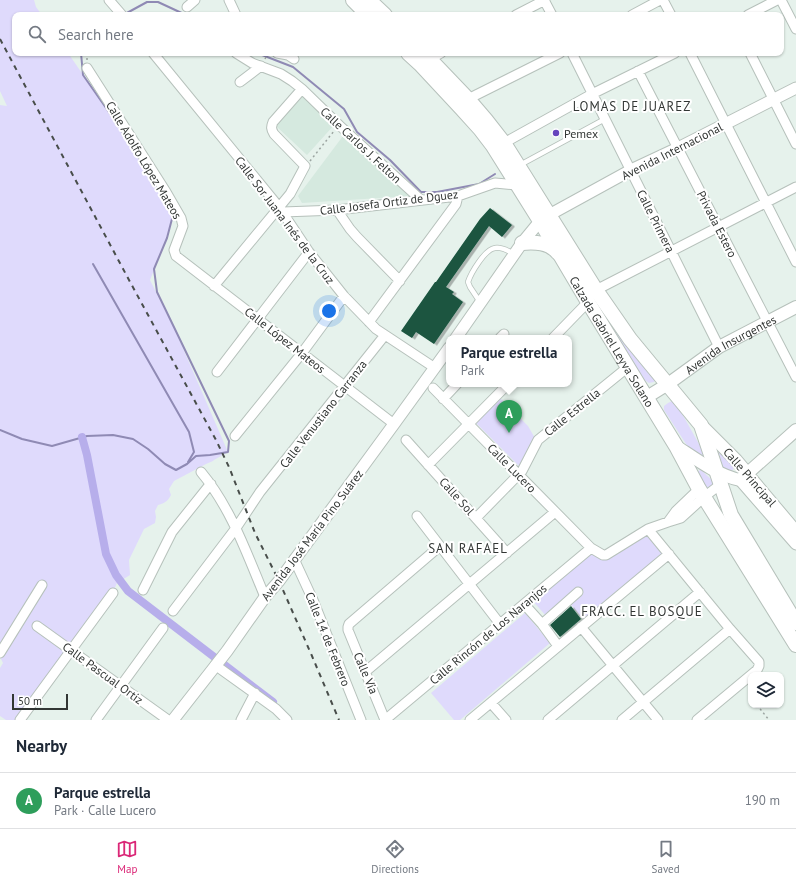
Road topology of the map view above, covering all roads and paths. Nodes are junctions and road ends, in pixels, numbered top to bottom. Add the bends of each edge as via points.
1 (195, 0) edge
2 (229, 0) edge
3 (353, 0) edge
4 (369, 0) edge
5 (545, 0) edge
6 (662, 0) edge
7 (777, 0) edge
8 (781, 0) edge
9 (112, 3) edge
10 (187, 7) dead end
11 (120, 12) edge
12 (235, 12) edge
13 (365, 12) edge
14 (382, 12) edge
15 (522, 12) edge
16 (551, 12) edge
17 (638, 12) edge
18 (669, 12) edge
19 (754, 12) edge
20 (796, 30) edge
21 (155, 56) edge
22 (240, 56) edge
23 (266, 56) edge
24 (290, 56) edge
25 (554, 56) edge
26 (573, 56) edge
27 (669, 56) edge
28 (692, 56) edge
29 (752, 56) edge
30 (429, 57) edge
31 (294, 59) dead end
32 (263, 63) junction
33 (87, 68) dead end
34 (638, 71) junction
35 (240, 82) dead end
36 (796, 88) edge
37 (302, 89) junction
38 (592, 94) junction
39 (468, 99) junction
40 (774, 100) junction
41 (605, 119) junction
42 (726, 123) junction
43 (339, 125) junction
44 (504, 143) junction
45 (796, 144) edge
46 (678, 148) junction
47 (305, 166) junction
48 (518, 166) junction
49 (631, 170) junction
50 (517, 185) junction
51 (796, 187) edge
52 (458, 196) junction
53 (421, 200) junction
54 (766, 203) junction
55 (281, 210) junction
56 (336, 210) junction
57 (545, 218) junction
58 (719, 226) junction
59 (518, 248) junction
60 (671, 251) junction
61 (309, 252) junction
62 (560, 254) junction
63 (176, 256) joint
64 (796, 262) edge
65 (400, 281) junction
66 (214, 286) junction
67 (596, 290) junction
68 (344, 296) junction
69 (481, 302) junction
70 (588, 302) junction
71 (796, 307) edge
72 (258, 319) junction
73 (369, 322) junction
74 (767, 322) junction
75 (385, 335) junction
76 (458, 335) edge
77 (556, 335) edge
78 (720, 346) junction
79 (446, 352) edge
80 (302, 353) junction
81 (628, 367) junction
82 (435, 368) junction
83 (217, 372) dead end
84 (796, 377) edge
85 (668, 384) junction
86 (345, 386) junction
87 (454, 387) edge
88 (505, 387) edge
89 (432, 388) dead end
90 (647, 397) junction
91 (443, 399) junction
92 (394, 424) junction
93 (468, 424) junction
94 (701, 425) junction
95 (796, 430) edge
96 (235, 436) dead end
97 (406, 440) dead end
98 (676, 446) junction
99 (428, 465) junction
100 (201, 472) dead end
101 (518, 475) junction
102 (744, 476) junction
103 (719, 478) junction
104 (211, 484) junction
105 (701, 493) junction
106 (555, 512) junction
107 (416, 516) dead end
108 (476, 518) junction
109 (236, 528) junction
110 (648, 529) junction
111 (796, 531) edge
112 (796, 544) edge
113 (440, 546) junction
114 (591, 548) junction
115 (507, 553) junction
116 (668, 554) junction
117 (294, 560) junction
118 (469, 584) junction
119 (42, 585) dead end
120 (143, 590) dead end
121 (578, 592) dead end
122 (700, 592) junction
123 (113, 593) dead end
124 (266, 597) junction
125 (524, 604) junction
126 (173, 611) dead end
127 (796, 623) edge
128 (500, 624) junction
129 (542, 624) junction
130 (37, 626) dead end
131 (581, 627) junction
132 (163, 628) dead end
133 (730, 629) junction
134 (796, 645) edge
135 (558, 646) junction
136 (71, 650) junction
137 (0, 653) edge
138 (217, 663) junction
139 (613, 665) junction
140 (365, 672) junction
141 (121, 686) junction
142 (255, 693) junction
143 (643, 702) junction
144 (491, 703) junction
145 (759, 708) edge
146 (20, 720) edge
147 (96, 720) edge
148 (168, 720) edge
149 (173, 720) edge
150 (241, 720) edge
151 (287, 720) edge
152 (361, 720) edge
153 (385, 720) edge
154 (470, 720) edge
155 (506, 720) edge
156 (548, 720) edge
157 (622, 720) edge
158 (658, 720) edge
159 (697, 720) edge
160 (769, 720) edge

1 - 10 street
2 - 12 street
3 - 13 main road
4 - 14 main road
5 - 15 street
5 - 16 street
6 - 17 street
6 - 18 street
7 - 19 street
8 - 20 street
9 - 11 street
21 - 55 street, Calle Sor Juana Inés de la Cruz
22 - 32 street, Calle Carlos J. Felton via 246,60
23 - 32 path
24 - 31 street
25 - 39 street
26 - 38 street, Calle Primera
27 - 34 street
28 - 42 street
29 - 40 street
30 - 39 main road, Calzada Gabriel Leyva Solano
30 - 50 main road, Calzada Gabriel Leyva Solano via 493,146
32 - 35 street
32 - 37 street, Calle Carlos J. Felton
33 - 63 street, Calle Adolfo López Mateos via 181,218 183,226 174,250
34 - 38 street
34 - 46 street, Privada Estero
36 - 40 street, Avenida Internacional
37 - 43 street, Calle Carlos J. Felton
37 - 47 street via 273,122 271,130
38 - 41 street, Calle Primera
38 - 44 street
39 - 44 main road, Calzada Gabriel Leyva Solano
40 - 42 street, Avenida Internacional
40 - 45 street
41 - 48 lane
41 - 49 street, Calle Primera
42 - 46 street, Avenida Internacional
42 - 54 street
43 - 47 path
43 - 53 street, Calle Carlos J. Felton
44 - 48 main road, Calzada Gabriel Leyva Solano
46 - 49 street, Avenida Internacional
46 - 58 street, Privada Estero
47 - 55 street
48 - 57 main road, Calzada Gabriel Leyva Solano
49 - 57 street, Avenida Internacional
49 - 60 street, Calle Primera
50 - 52 street, Calle Josefa Ortiz de Dguez via 495,184
50 - 57 main road, Calzada Gabriel Leyva Solano
51 - 54 street
52 - 53 street, Calle Josefa Ortiz de Dguez
52 - 65 street via 456,204
53 - 56 street, Calle Josefa Ortiz de Dguez
54 - 58 street
54 - 64 street
55 - 56 street, Calle Josefa Ortiz de Dguez
55 - 61 street, Calle Sor Juana Inés de la Cruz
55 - 66 street
56 - 65 street via 356,237
57 - 59 street
57 - 62 main road, Calzada Gabriel Leyva Solano
57 - 67 main road, Calzada Gabriel Leyva Solano
58 - 60 street
58 - 74 street, Privada Estero
59 - 62 main road via 538,242
59 - 69 street
59 - 69 lane via 490,250 476,267 468,282
60 - 67 street
60 - 78 street, Calle Primera
61 - 68 street, Calle Sor Juana Inés de la Cruz
61 - 72 street
62 - 70 main road, Calzada Gabriel Leyva Solano
63 - 66 street, Calle López Mateos
65 - 73 street
66 - 72 street, Calle López Mateos
67 - 85 main road, Calzada Gabriel Leyva Solano via 630,339
68 - 73 street, Calle Sor Juana Inés de la Cruz
68 - 80 street
69 - 76 street
70 - 77 street
70 - 81 main road, Calzada Gabriel Leyva Solano
71 - 74 main road, Avenida Insurgentes
72 - 80 street, Calle López Mateos
72 - 83 street
73 - 75 street, Calle Sor Juana Inés de la Cruz
74 - 78 main road, Avenida Insurgentes
74 - 84 street, Privada Estero
75 - 82 street, Calle Sor Juana Inés de la Cruz
75 - 86 street, Calle Venustiano Carranza
78 - 85 main road, Avenida Insurgentes
79 - 82 street, Avenida José María Pino Suárez
80 - 86 street, Calle López Mateos
80 - 96 street
81 - 90 main road, Calzada Gabriel Leyva Solano
81 - 101 street, Calle Estrella via 538,440
82 - 92 street, Avenida José María Pino Suárez
85 - 90 main road, Avenida Insurgentes
85 - 94 main road, Calzada Gabriel Leyva Solano
86 - 92 street, Calle López Mateos
86 - 109 street, Calle Venustiano Carranza via 260,492
87 - 91 street
88 - 93 street
89 - 91 street, Calle Lucero
90 - 98 main road, Calzada Gabriel Leyva Solano
91 - 93 street, Calle Lucero
92 - 117 street, Avenida José María Pino Suárez
93 - 99 street
93 - 101 street, Calle Lucero
94 - 102 main road, Calle Principal via 736,460
94 - 103 main road, Calzada Gabriel Leyva Solano
95 - 102 main road
97 - 99 street, Calle Sol
98 - 103 main road, Calle Principal
98 - 105 main road, Calzada Gabriel Leyva Solano
99 - 108 street, Calle Sol
100 - 104 street
101 - 106 street, Calle Lucero
101 - 108 street, Calle Estrella
102 - 103 main road, Calle Principal
102 - 111 street, Calle Principal
102 - 112 street, Calle Principal
103 - 105 street
103 - 127 main road, Calzada Gabriel Leyva Solano via 731,515
104 - 109 street
104 - 120 street via 172,532
105 - 110 street via 676,510 668,522
105 - 134 main road, Calzada Gabriel Leyva Solano
106 - 114 street, Calle Lucero
106 - 115 street
107 - 113 street
108 - 115 street, Calle Sol
109 - 124 street
109 - 126 street, Calle Venustiano Carranza
110 - 114 street via 606,555
110 - 116 street
113 - 118 street
113 - 140 street, Calle Vía via 349,624 348,630
114 - 125 street, Calle Rincón de Los Naranjos
115 - 118 street
116 - 122 street
116 - 131 street
117 - 124 street, Avenida José María Pino Suárez
117 - 152 street, Calle 14 de Febrero via 313,600
118 - 128 street
118 - 140 street
119 - 137 street
121 - 129 street
122 - 133 street
122 - 139 street
123 - 136 street
124 - 138 street, Avenida José María Pino Suárez
125 - 128 street, Calle Rincón de Los Naranjos
125 - 129 street
128 - 153 street, Calle Rincón de Los Naranjos
129 - 135 street
130 - 136 street, Calle Pascual Ortiz
131 - 135 street
131 - 139 street
132 - 141 street
133 - 143 street
133 - 159 street via 759,662 759,666
135 - 144 street
136 - 141 street, Calle Pascual Ortiz
136 - 146 street
138 - 142 street
138 - 149 street, Avenida José María Pino Suárez
139 - 143 street
139 - 156 street
140 - 153 street, Calle Vía
141 - 147 street
141 - 148 street, Calle Pascual Ortiz
142 - 150 street
142 - 151 street
143 - 157 street
143 - 158 street
144 - 154 street
144 - 155 street
145 - 160 path

